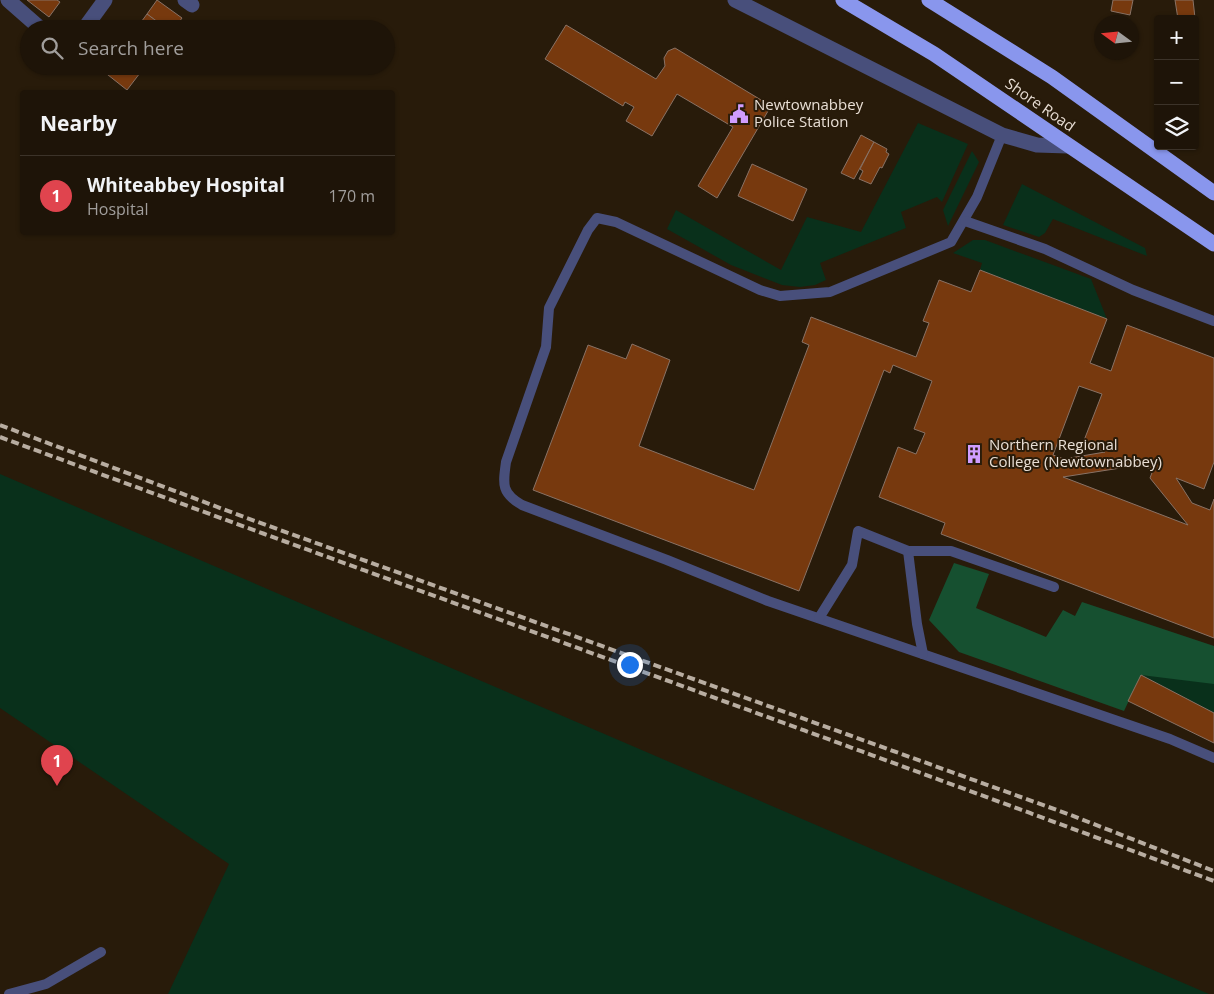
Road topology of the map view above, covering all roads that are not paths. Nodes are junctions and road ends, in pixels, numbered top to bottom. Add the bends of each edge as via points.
1 (8, 0) edge
2 (105, 0) edge
3 (735, 0) edge
4 (843, 0) edge
5 (930, 0) edge
6 (31, 20) edge
7 (91, 20) edge
8 (1002, 135) junction
9 (1068, 146) junction
10 (1214, 192) edge
11 (965, 221) junction
12 (1214, 244) edge
13 (1214, 321) edge
14 (908, 551) junction
15 (1054, 587) dead end
16 (819, 618) junction
17 (923, 654) junction
18 (1214, 758) edge
19 (101, 952) dead end
20 (9, 994) edge

1 - 6 street
2 - 7 street
3 - 8 street
4 - 9 highway, Shore Road via 934,54
5 - 10 highway, Shore Road via 1052,77
8 - 9 street via 1037,144
8 - 11 lane
9 - 12 highway, Shore Road
11 - 13 lane via 1045,249 1133,290
11 - 16 lane via 951,242 830,292 780,296 760,290 616,222 597,218 549,308 546,347 506,462 504,481 511,499 768,601
14 - 15 lane via 951,551
14 - 16 lane via 858,531 852,565
14 - 17 lane
16 - 17 lane
17 - 18 lane via 1170,739
19 - 20 lane via 46,984

